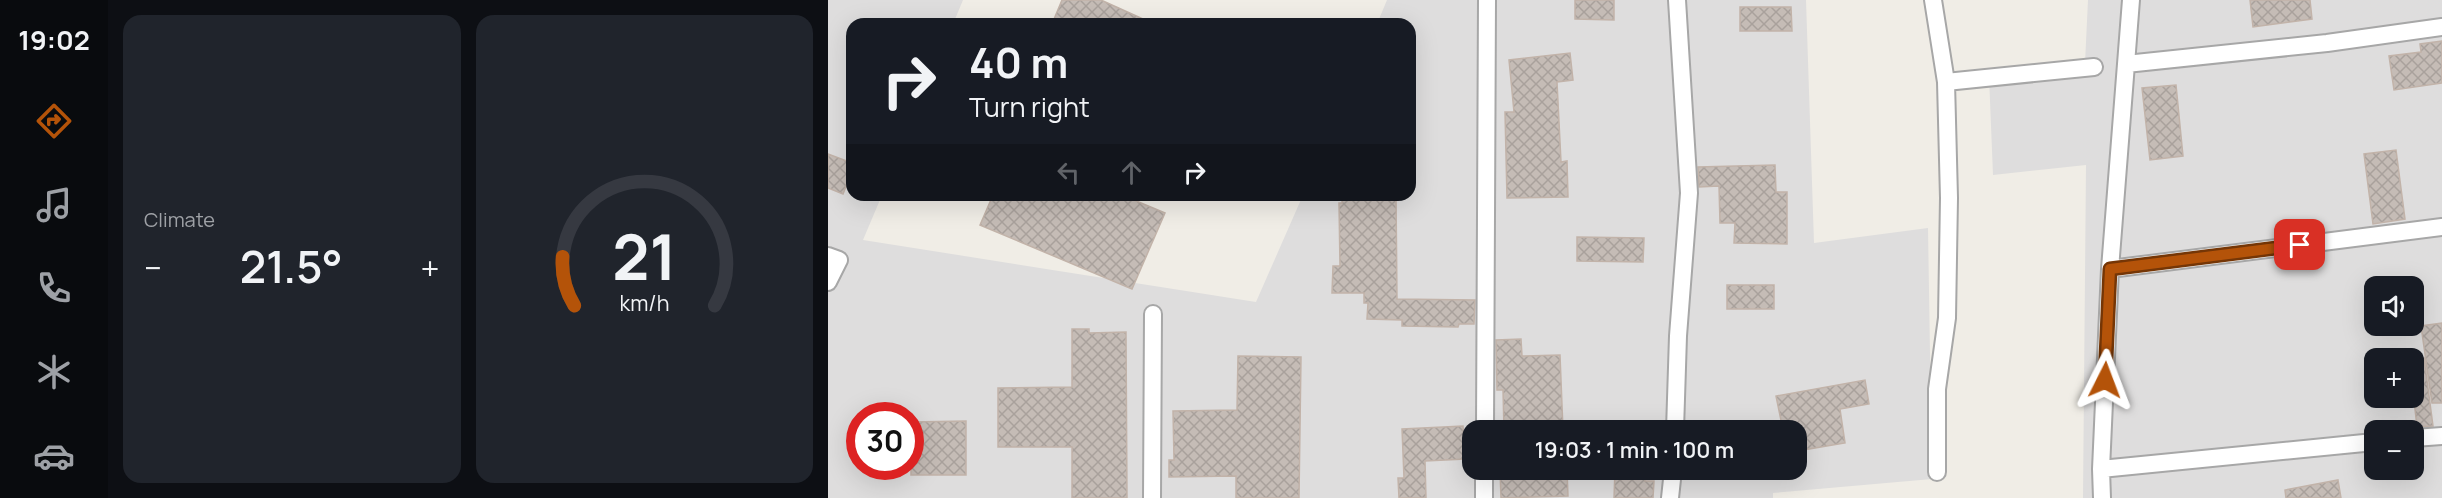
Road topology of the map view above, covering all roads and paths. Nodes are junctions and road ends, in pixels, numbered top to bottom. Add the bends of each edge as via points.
1 (1487, 0) edge
2 (1677, 0) edge
3 (1933, 0) edge
4 (2131, 0) edge
5 (2442, 27) edge
6 (2126, 64) junction
7 (2094, 67) dead end
8 (1946, 82) junction
9 (2442, 226) edge
10 (828, 256) edge
11 (2110, 269) junction
12 (828, 282) edge
13 (1153, 314) dead end
14 (1485, 420) edge
15 (1675, 420) edge
16 (2442, 436) edge
17 (2424, 437) edge
18 (2364, 443) edge
19 (2101, 469) junction
20 (1938, 472) dead end
21 (1485, 480) edge
22 (1672, 480) edge
23 (1152, 498) edge
24 (1484, 498) edge
25 (1670, 498) edge
26 (2102, 498) edge

1 - 14 street
2 - 15 street via 1689,193
3 - 8 street
4 - 6 street
5 - 6 street
6 - 11 street
7 - 8 street
8 - 20 street via 1947,318 1937,389
9 - 11 street
10 - 12 street via 839,260
11 - 19 street
13 - 23 street
16 - 17 street
18 - 19 street
19 - 26 street
21 - 24 street
22 - 25 street

